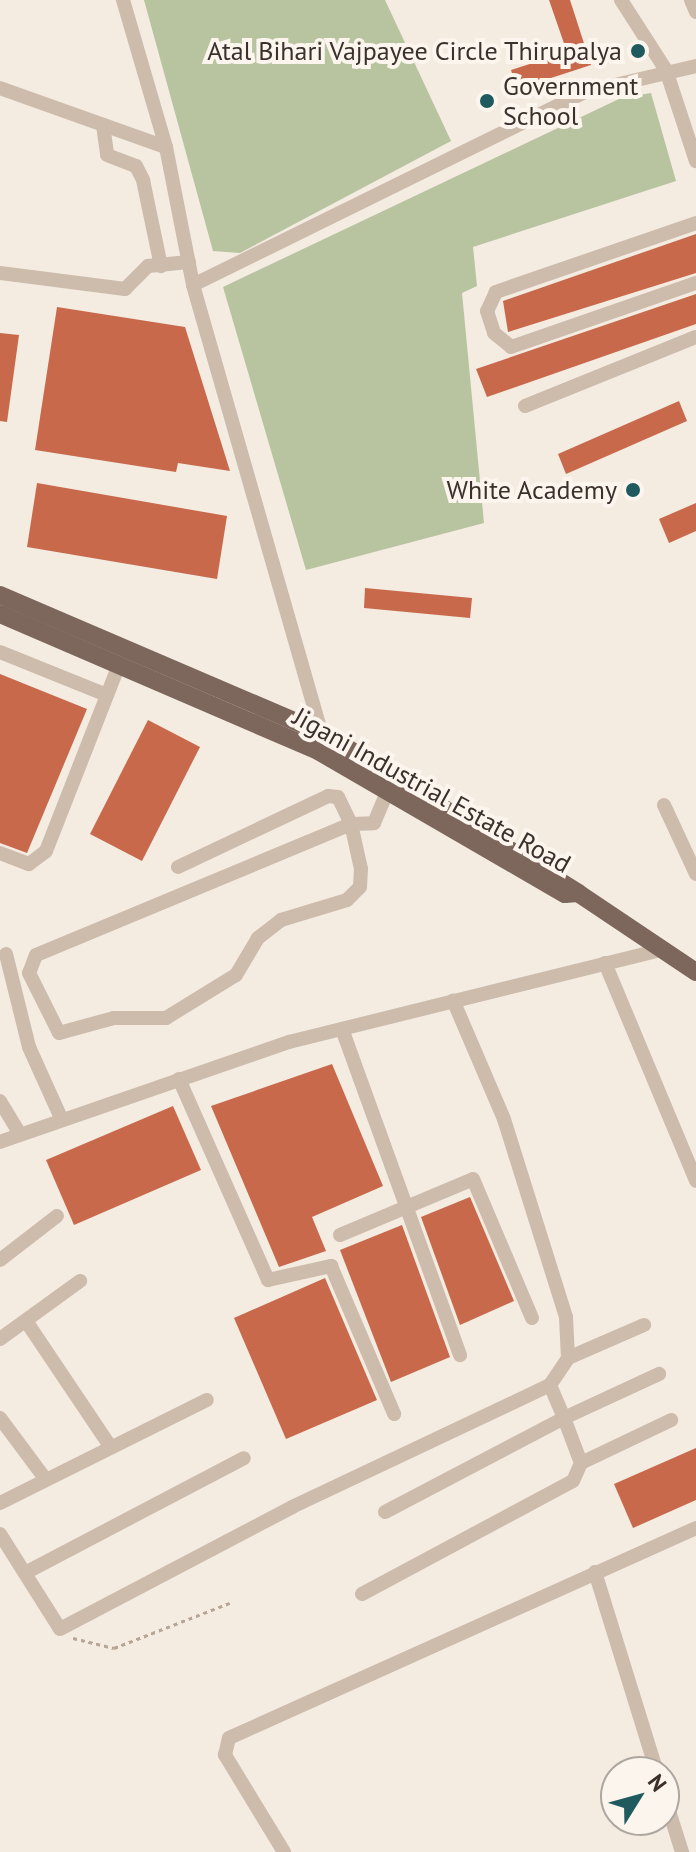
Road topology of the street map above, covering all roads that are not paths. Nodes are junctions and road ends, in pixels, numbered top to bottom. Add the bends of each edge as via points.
1 (123, 0) edge
2 (621, 0) edge
3 (691, 0) edge
4 (696, 12) edge
5 (696, 66) edge
6 (666, 70) junction
7 (0, 88) edge
8 (103, 125) junction
9 (166, 147) junction
10 (696, 161) edge
11 (696, 223) edge
12 (189, 262) junction
13 (161, 266) junction
14 (0, 273) edge
15 (696, 283) edge
16 (193, 285) junction
17 (696, 337) edge
18 (525, 406) dead end
19 (0, 595) edge
20 (0, 614) edge
21 (0, 652) edge
22 (119, 665) junction
23 (107, 695) junction
24 (322, 742) junction
25 (387, 792) junction
26 (664, 805) dead end
27 (351, 824) junction
28 (0, 853) edge
29 (178, 867) dead end
30 (696, 874) edge
31 (578, 893) junction
32 (664, 949) junction
33 (6, 954) dead end
34 (605, 963) junction
35 (696, 972) edge
36 (453, 1000) junction
37 (342, 1029) junction
38 (179, 1079) junction
39 (0, 1101) edge
40 (61, 1118) junction
41 (20, 1134) junction
42 (0, 1142) edge
43 (696, 1181) edge
44 (407, 1208) junction
45 (57, 1216) dead end
46 (340, 1235) dead end
47 (0, 1260) edge
48 (80, 1281) dead end
49 (532, 1318) dead end
50 (26, 1321) junction
51 (644, 1325) dead end
52 (0, 1339) edge
53 (460, 1355) dead end
54 (568, 1358) junction
55 (659, 1374) dead end
56 (550, 1385) junction
57 (207, 1400) dead end
58 (394, 1414) dead end
59 (0, 1418) edge
60 (564, 1418) junction
61 (671, 1420) dead end
62 (110, 1446) junction
63 (244, 1458) dead end
64 (581, 1463) junction
65 (44, 1477) junction
66 (0, 1503) edge
67 (385, 1512) dead end
68 (696, 1528) edge
69 (0, 1534) edge
70 (595, 1572) junction
71 (25, 1573) junction
72 (362, 1594) dead end
73 (652, 1756) edge
74 (284, 1852) edge

1 - 9 street
2 - 6 street
3 - 4 street
5 - 6 street
6 - 10 street
6 - 16 street via 585,92
7 - 8 street
8 - 9 street
8 - 13 street via 107,155 136,166 143,180
9 - 12 street
11 - 15 street via 496,292 487,311 494,333 511,347
12 - 13 street
12 - 16 street
13 - 14 street via 148,266 125,289
16 - 24 street
17 - 18 street
19 - 24 main road, Jigani Industrial Estate Road
20 - 22 main road, Jigani Industrial Estate Road
21 - 23 street
22 - 23 street
22 - 24 main road, Jigani Industrial Estate Road
23 - 28 street via 46,851 29,864
24 - 25 main road, Jigani Industrial Estate Road
24 - 31 main road, Jigani Industrial Estate Road via 548,868
25 - 27 street via 374,823
25 - 31 main road, Jigani Industrial Estate Road via 565,894
26 - 30 street
27 - 27 street via 360,887 347,900 281,920 258,938 236,975 150,1022 114,1018 59,1033 49,1020 29,973 36,955
27 - 29 street via 338,797 328,796
31 - 32 main road, Jigani Industrial Estate Road
32 - 34 street
32 - 35 main road, Jigani Industrial Estate Road
33 - 40 street via 29,1047
34 - 36 street
34 - 43 street
36 - 37 street
36 - 54 street via 504,1119 566,1317
37 - 38 street
37 - 44 street
38 - 40 street
38 - 58 street via 268,1280 331,1266
39 - 41 street
40 - 41 street
41 - 42 street
44 - 46 street
44 - 49 street via 473,1180
44 - 53 street
45 - 47 street
48 - 50 street
50 - 52 street
50 - 62 street
51 - 54 street
54 - 56 street
55 - 60 street
56 - 60 street
56 - 71 street via 292,1507 60,1629
57 - 62 street
59 - 65 street
60 - 64 street
60 - 67 street
61 - 64 street
62 - 65 street
63 - 71 street
64 - 72 street via 573,1481
65 - 66 street
68 - 70 street
69 - 71 street
70 - 73 street
70 - 74 street via 229,1738 225,1755

